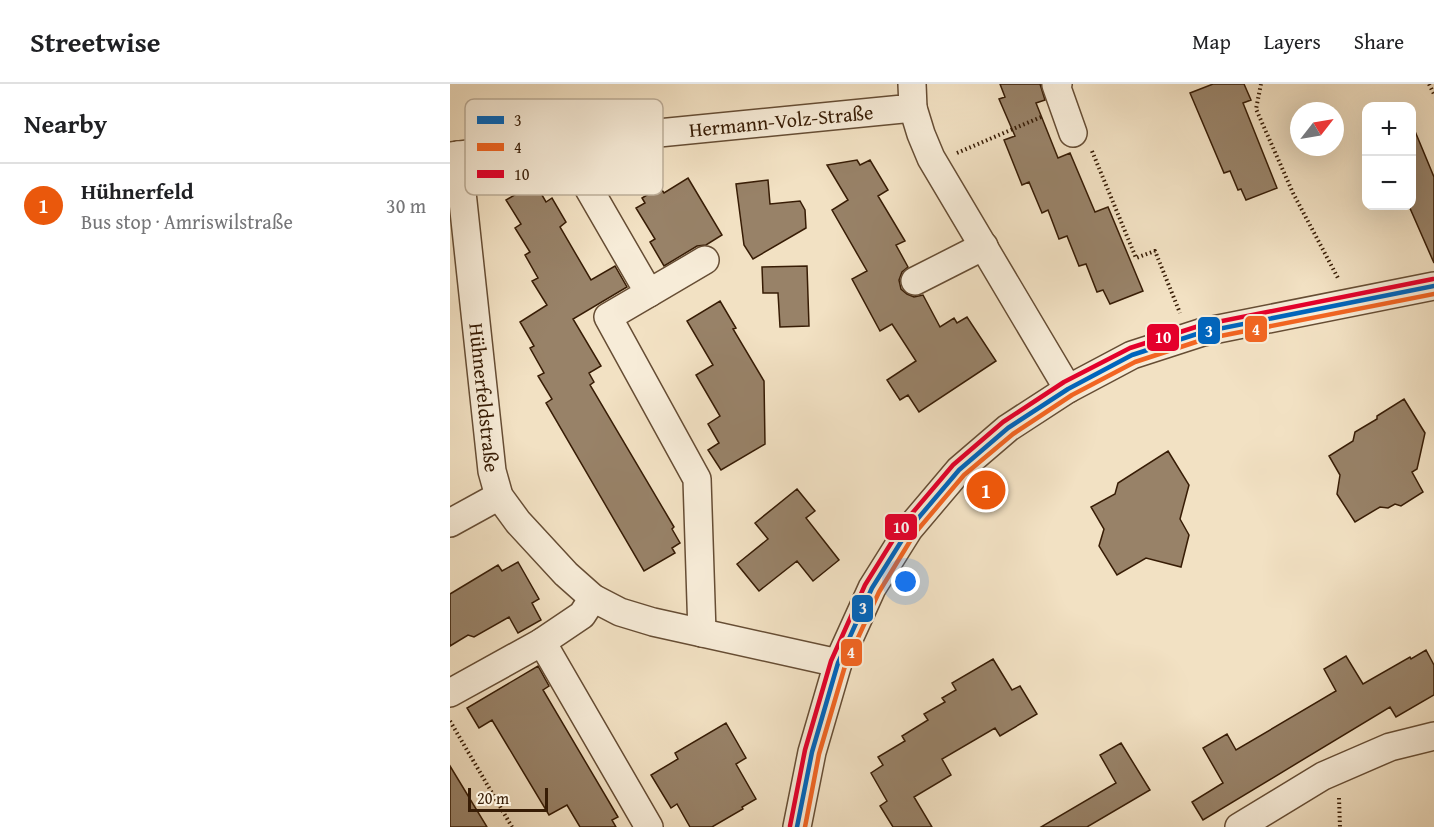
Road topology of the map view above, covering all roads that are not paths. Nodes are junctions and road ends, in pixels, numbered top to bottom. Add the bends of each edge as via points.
1 (913, 96) edge
2 (1061, 96) edge
3 (663, 129) edge
4 (1073, 133) road end
5 (454, 155) edge
6 (592, 195) edge
7 (984, 246) junction
8 (705, 260) dead end
9 (915, 281) dead end
10 (1434, 286) edge
11 (649, 293) junction
12 (1068, 389) junction
13 (499, 496) junction
14 (450, 523) edge
15 (593, 598) junction
16 (702, 633) junction
17 (542, 642) junction
18 (838, 663) junction
19 (450, 693) edge
20 (1434, 736) edge
21 (650, 827) edge
22 (797, 827) edge
23 (1239, 827) edge

1 - 3 street, Hermann-Volz-Straße
1 - 7 street, Hermann-Volz-Straße via 921,134 934,162
2 - 4 street
5 - 13 street, Hühnerfeldstraße via 492,471
6 - 11 street
7 - 9 street
7 - 12 street, Hermann-Volz-Straße
8 - 11 street
10 - 12 street via 1203,332 1132,356
11 - 16 street via 609,317 697,479
12 - 18 street via 1008,428 959,470 909,529 872,588
13 - 14 street, Hühnerfeldstraße
13 - 15 street, Hühnerfeldstraße via 518,522
15 - 16 street, Hühnerfeldstraße via 620,612
15 - 17 street via 582,615
16 - 18 street, Hühnerfeldstraße
17 - 19 street
17 - 21 street
18 - 22 street via 812,752
20 - 23 street via 1390,747 1323,776

